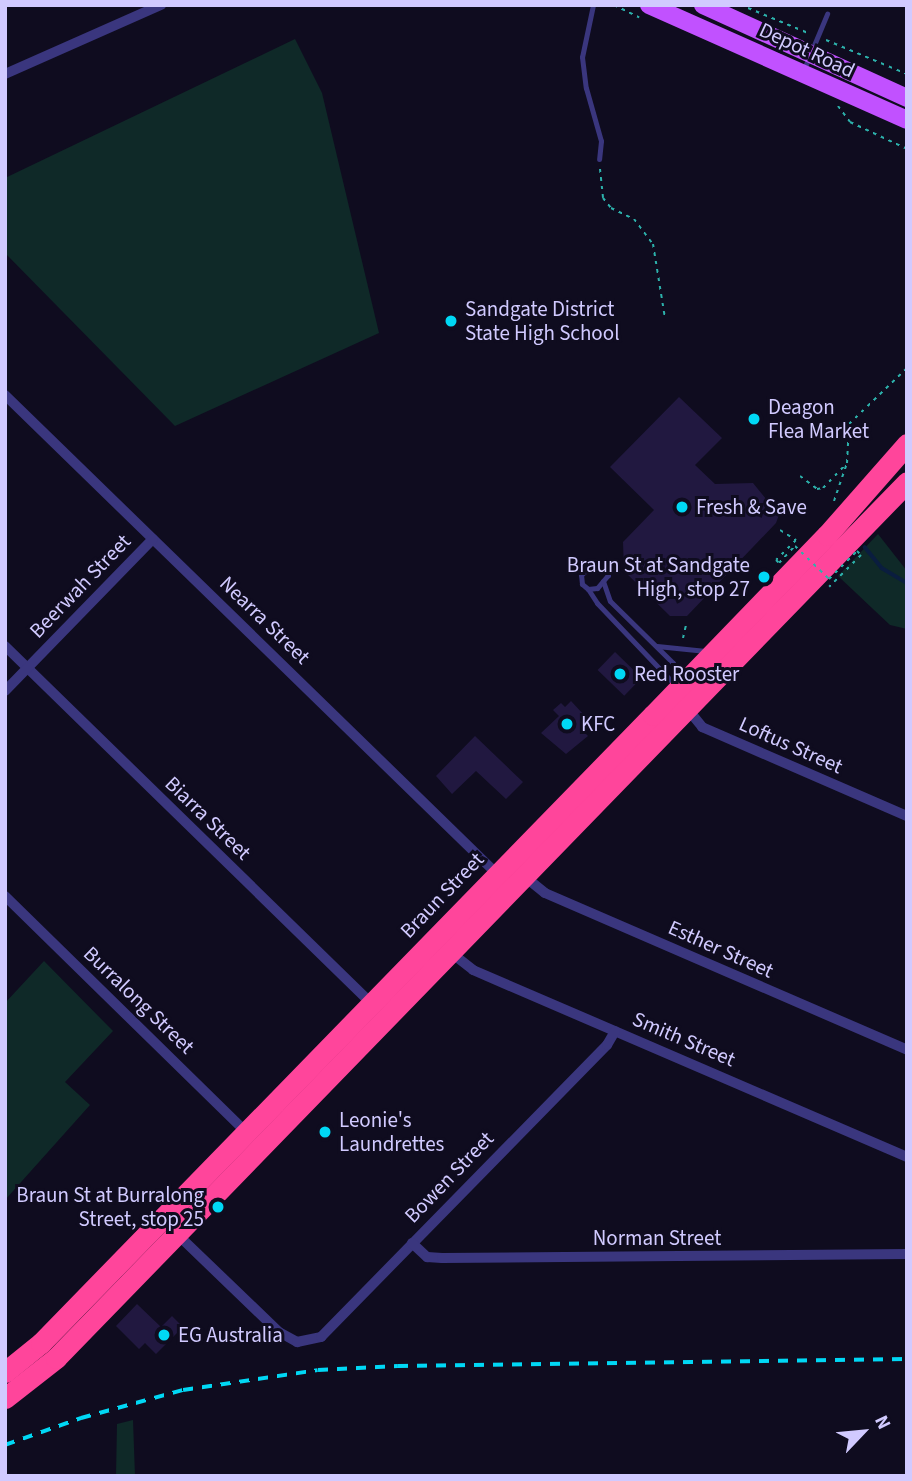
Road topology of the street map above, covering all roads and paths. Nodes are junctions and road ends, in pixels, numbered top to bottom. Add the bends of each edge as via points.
1 (161, 5) edge
2 (593, 5) edge
3 (614, 5) edge
4 (703, 5) edge
5 (644, 11) edge
6 (827, 14) dead end
7 (810, 54) junction
8 (803, 73) junction
9 (5, 74) edge
10 (907, 98) edge
11 (833, 100) dead end
12 (907, 120) edge
13 (907, 149) edge
14 (599, 159) joint
15 (665, 318) dead end
16 (907, 368) edge
17 (5, 395) edge
18 (907, 444) edge
19 (847, 463) junction
20 (800, 476) dead end
21 (907, 482) edge
22 (832, 507) dead end
23 (780, 530) dead end
24 (153, 539) junction
25 (796, 540) junction
26 (800, 543) dead end
27 (603, 582) junction
28 (829, 587) dead end
29 (589, 589) junction
30 (686, 625) dead end
31 (683, 642) dead end
32 (5, 646) edge
33 (657, 646) junction
34 (717, 649) junction
35 (28, 668) junction
36 (679, 688) junction
37 (5, 691) edge
38 (687, 709) junction
39 (907, 816) edge
40 (497, 874) junction
41 (524, 876) junction
42 (5, 896) edge
43 (449, 951) junction
44 (378, 1010) junction
45 (615, 1031) junction
46 (907, 1050) edge
47 (246, 1132) junction
48 (907, 1157) edge
49 (169, 1225) junction
50 (412, 1243) junction
51 (907, 1254) edge
52 (5, 1372) edge
53 (7, 1396) edge

1 - 9 street
2 - 14 lane via 582,57 601,141
3 - 5 path
4 - 7 main road, Depot Road
5 - 8 main road, Depot Road
6 - 7 lane
7 - 8 lane
7 - 10 main road, Depot Road
8 - 12 main road, Depot Road
11 - 13 path via 850,122
14 - 15 path via 603,198 611,208 634,219 653,244
16 - 19 path via 849,424
17 - 24 street, Nearra Street
18 - 34 highway, Braun Street
19 - 20 path via 823,488 817,489
19 - 22 path
21 - 38 highway, Braun Street
23 - 25 path
24 - 35 street, Beerwah Street
24 - 40 street, Nearra Street
25 - 26 path
25 - 28 path, bridge via 776,559 779,563 795,546 830,579 856,551 861,555
27 - 29 lane
27 - 29 lane via 607,566 592,562 581,575 582,584
27 - 33 lane via 610,601
29 - 36 lane
30 - 31 path
32 - 35 street, Biarra Street
33 - 34 lane
33 - 36 lane via 673,663
34 - 36 highway, Braun Street
35 - 37 street, Beerwah Street
35 - 44 street, Biarra Street
36 - 38 street, Loftus Street
36 - 40 highway, Braun Street
38 - 39 street, Loftus Street via 702,727
38 - 41 highway, Braun Street
40 - 44 highway, Braun Street
41 - 43 highway, Braun Street
41 - 46 street, Esther Street via 545,893
42 - 47 street, Burralong Street
43 - 44 highway, Braun Street
43 - 45 street, Smith Street via 473,970
44 - 47 highway, Braun Street
44 - 49 highway, Braun Street
45 - 48 street, Smith Street
45 - 50 street, Bowen Street via 607,1045
47 - 49 highway, Braun Street
49 - 50 street, Bowen Street via 279,1332 297,1342 328,1331
49 - 52 highway, Braun Street
49 - 53 highway, Braun Street via 56,1358
50 - 51 street, Norman Street via 427,1257 442,1258

